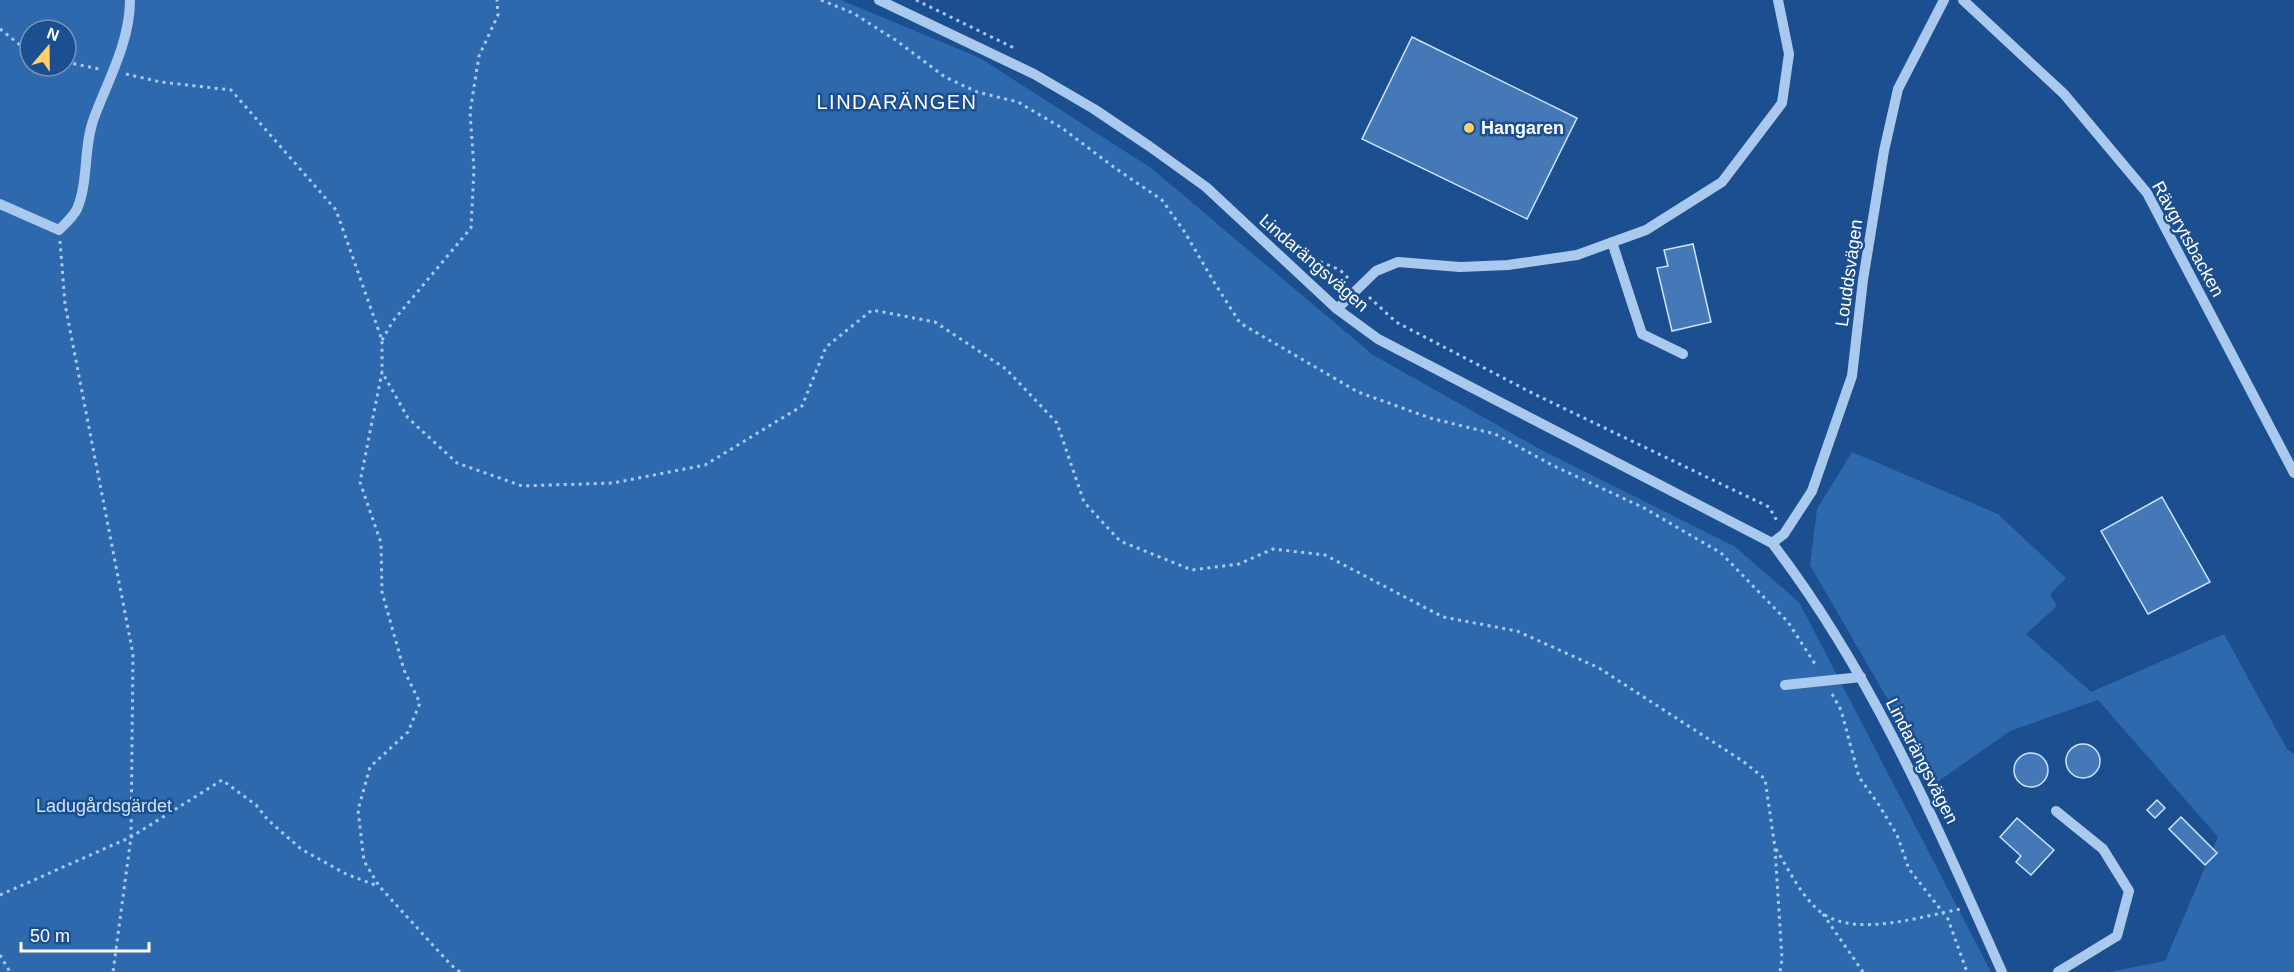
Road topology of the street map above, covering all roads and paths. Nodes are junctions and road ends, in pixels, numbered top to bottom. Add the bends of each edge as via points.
1 (130, 0) edge
2 (497, 0) edge
3 (821, 0) edge
4 (879, 0) edge
5 (1779, 0) edge
6 (1944, 0) edge
7 (1963, 0) edge
8 (0, 29) edge
9 (18, 43) edge
10 (78, 64) edge
11 (114, 72) junction
12 (0, 204) edge
13 (59, 230) junction
14 (1612, 242) junction
15 (1358, 287) junction
16 (1337, 309) junction
17 (382, 340) junction
18 (1683, 354) dead end
19 (382, 372) junction
20 (2294, 473) edge
21 (1784, 534) junction
22 (1772, 543) junction
23 (1861, 677) junction
24 (1824, 680) junction
25 (1785, 685) dead end
26 (2056, 811) dead end
27 (131, 837) junction
28 (1775, 848) junction
29 (379, 886) junction
30 (0, 895) edge
31 (1973, 906) junction
32 (1943, 912) junction
33 (1822, 913) junction
34 (0, 955) edge
35 (10, 972) edge
36 (113, 972) edge
37 (460, 972) edge
38 (1780, 972) edge
39 (1863, 972) edge
40 (1966, 972) edge
41 (2002, 972) edge
42 (2058, 972) edge

1 - 11 street via 130,14
2 - 17 path via 498,15 479,56 470,112 474,169 471,228 393,321
3 - 24 path via 853,13 945,77 977,92 1018,102 1062,128 1162,200 1240,323 1358,392 1430,418 1495,434 1644,508 1721,553 1788,622
4 - 16 street, Lindarängsvägen via 1034,74 1149,146 1206,188
5 - 14 street via 1789,54 1782,103 1722,182 1646,230
6 - 21 street, Louddsvägen via 1898,89 1863,280 1852,376 1812,492
7 - 20 street, Rävgrytsbacken via 2064,94 2147,193
8 - 9 path
10 - 11 path
11 - 13 street via 93,120 76,210
11 - 17 path via 231,90 336,210
12 - 13 street
13 - 27 path via 65,304 134,654
14 - 15 street via 1577,255 1508,265 1460,267 1398,262 1376,271
14 - 18 street via 1642,334
15 - 16 street
15 - 21 path, Lindarängsvägen via 1396,322 1536,395 1769,507
16 - 22 street, Lindarängsvägen via 1378,339
17 - 19 path
19 - 28 path via 408,418 457,463 522,486 613,483 705,465 802,406 825,347 872,310 935,322 1006,369 1057,423 1084,502 1120,541 1192,570 1239,564 1273,549 1325,555 1443,617 1517,631 1599,668 1765,779
19 - 29 path via 360,482 381,543 382,592 404,670 420,703 408,732 370,767 358,810 364,861
21 - 22 street, Louddsvägen
22 - 23 street, Lindarängsvägen
23 - 24 street
23 - 31 street, Lindarängsvägen via 1926,799
24 - 25 street
24 - 32 path via 1841,710 1859,777 1897,835 1909,869
26 - 42 street via 2103,849 2129,891 2117,936
27 - 29 path via 222,780 256,805 301,849 346,874
27 - 30 path
27 - 36 path
28 - 33 path
28 - 38 path
29 - 37 path
31 - 32 path
31 - 41 street, Lindarängsvägen
32 - 33 path via 1880,925 1845,922
32 - 40 path
33 - 39 path
34 - 35 path

